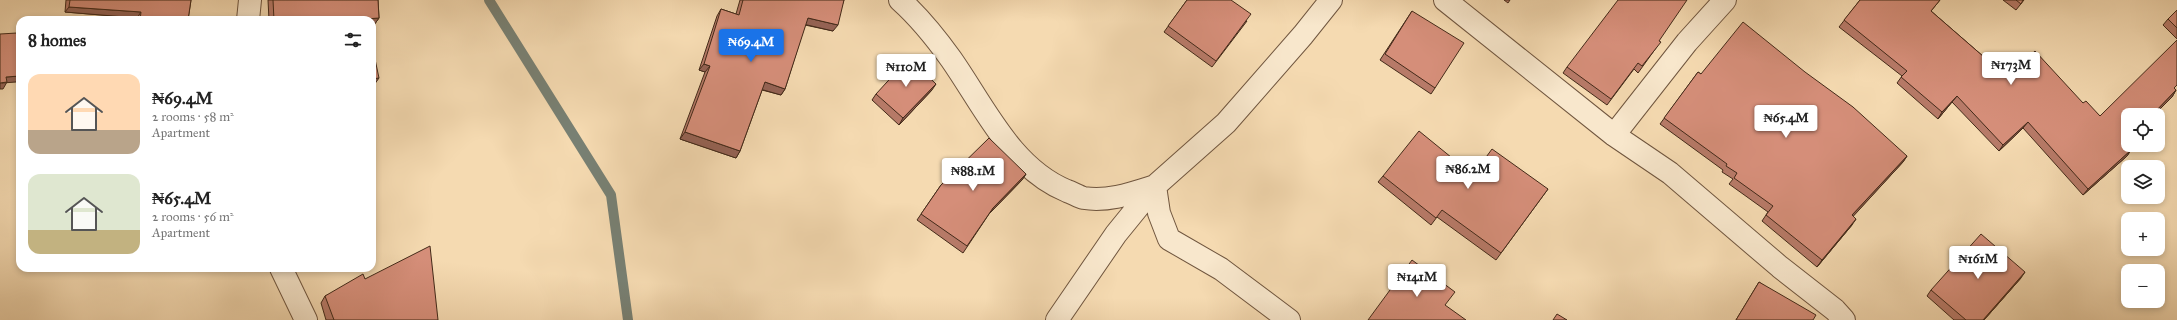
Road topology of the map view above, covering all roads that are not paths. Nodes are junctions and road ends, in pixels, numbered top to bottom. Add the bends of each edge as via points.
1 (250, 0) edge
2 (900, 0) edge
3 (1331, 0) edge
4 (1445, 0) edge
5 (1725, 0) edge
6 (248, 16) edge
7 (1614, 135) junction
8 (1155, 186) junction
9 (283, 272) edge
10 (306, 320) edge
11 (1056, 320) edge
12 (1289, 320) edge
13 (1844, 320) edge

1 - 6 street
2 - 8 street via 914,13 951,59 996,128 1021,158 1053,185 1084,198 1115,198
3 - 8 street via 1226,123
4 - 7 street
5 - 7 street via 1687,42
7 - 13 street via 1670,173
8 - 11 street via 1116,234
8 - 12 street via 1158,213 1169,239 1221,269
9 - 10 street

